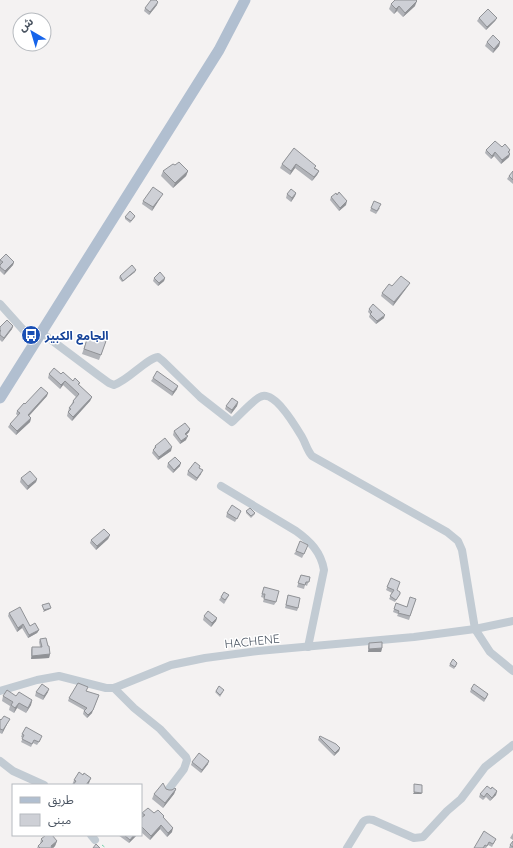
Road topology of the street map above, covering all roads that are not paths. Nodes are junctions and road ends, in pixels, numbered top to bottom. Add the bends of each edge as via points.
1 (245, 0) edge
2 (0, 304) edge
3 (42, 333) junction
4 (35, 343) junction
5 (0, 397) edge
6 (221, 486) dead end
7 (513, 620) edge
8 (475, 629) junction
9 (308, 648) junction
10 (513, 671) edge
11 (114, 688) junction
12 (0, 690) edge
13 (513, 745) edge
14 (0, 761) edge
15 (42, 784) edge
16 (168, 790) edge
17 (347, 848) edge

1 - 3 main road via 219,50
2 - 4 street
3 - 4 main road
3 - 8 street via 109,383 124,380 151,359 158,357 200,397 232,422 259,397 268,396 285,411 312,456 447,532 458,541 462,550
4 - 5 main road
6 - 9 street via 296,531 315,548 324,570
7 - 8 street, HACHENE
8 - 9 street, HACHENE
8 - 10 street via 490,652
9 - 11 street, HACHENE via 198,659 171,665
11 - 12 street via 59,676
11 - 16 street via 160,729 186,757 184,769
13 - 17 street via 485,767 461,799 423,837 414,838 368,819
14 - 15 street via 13,771

